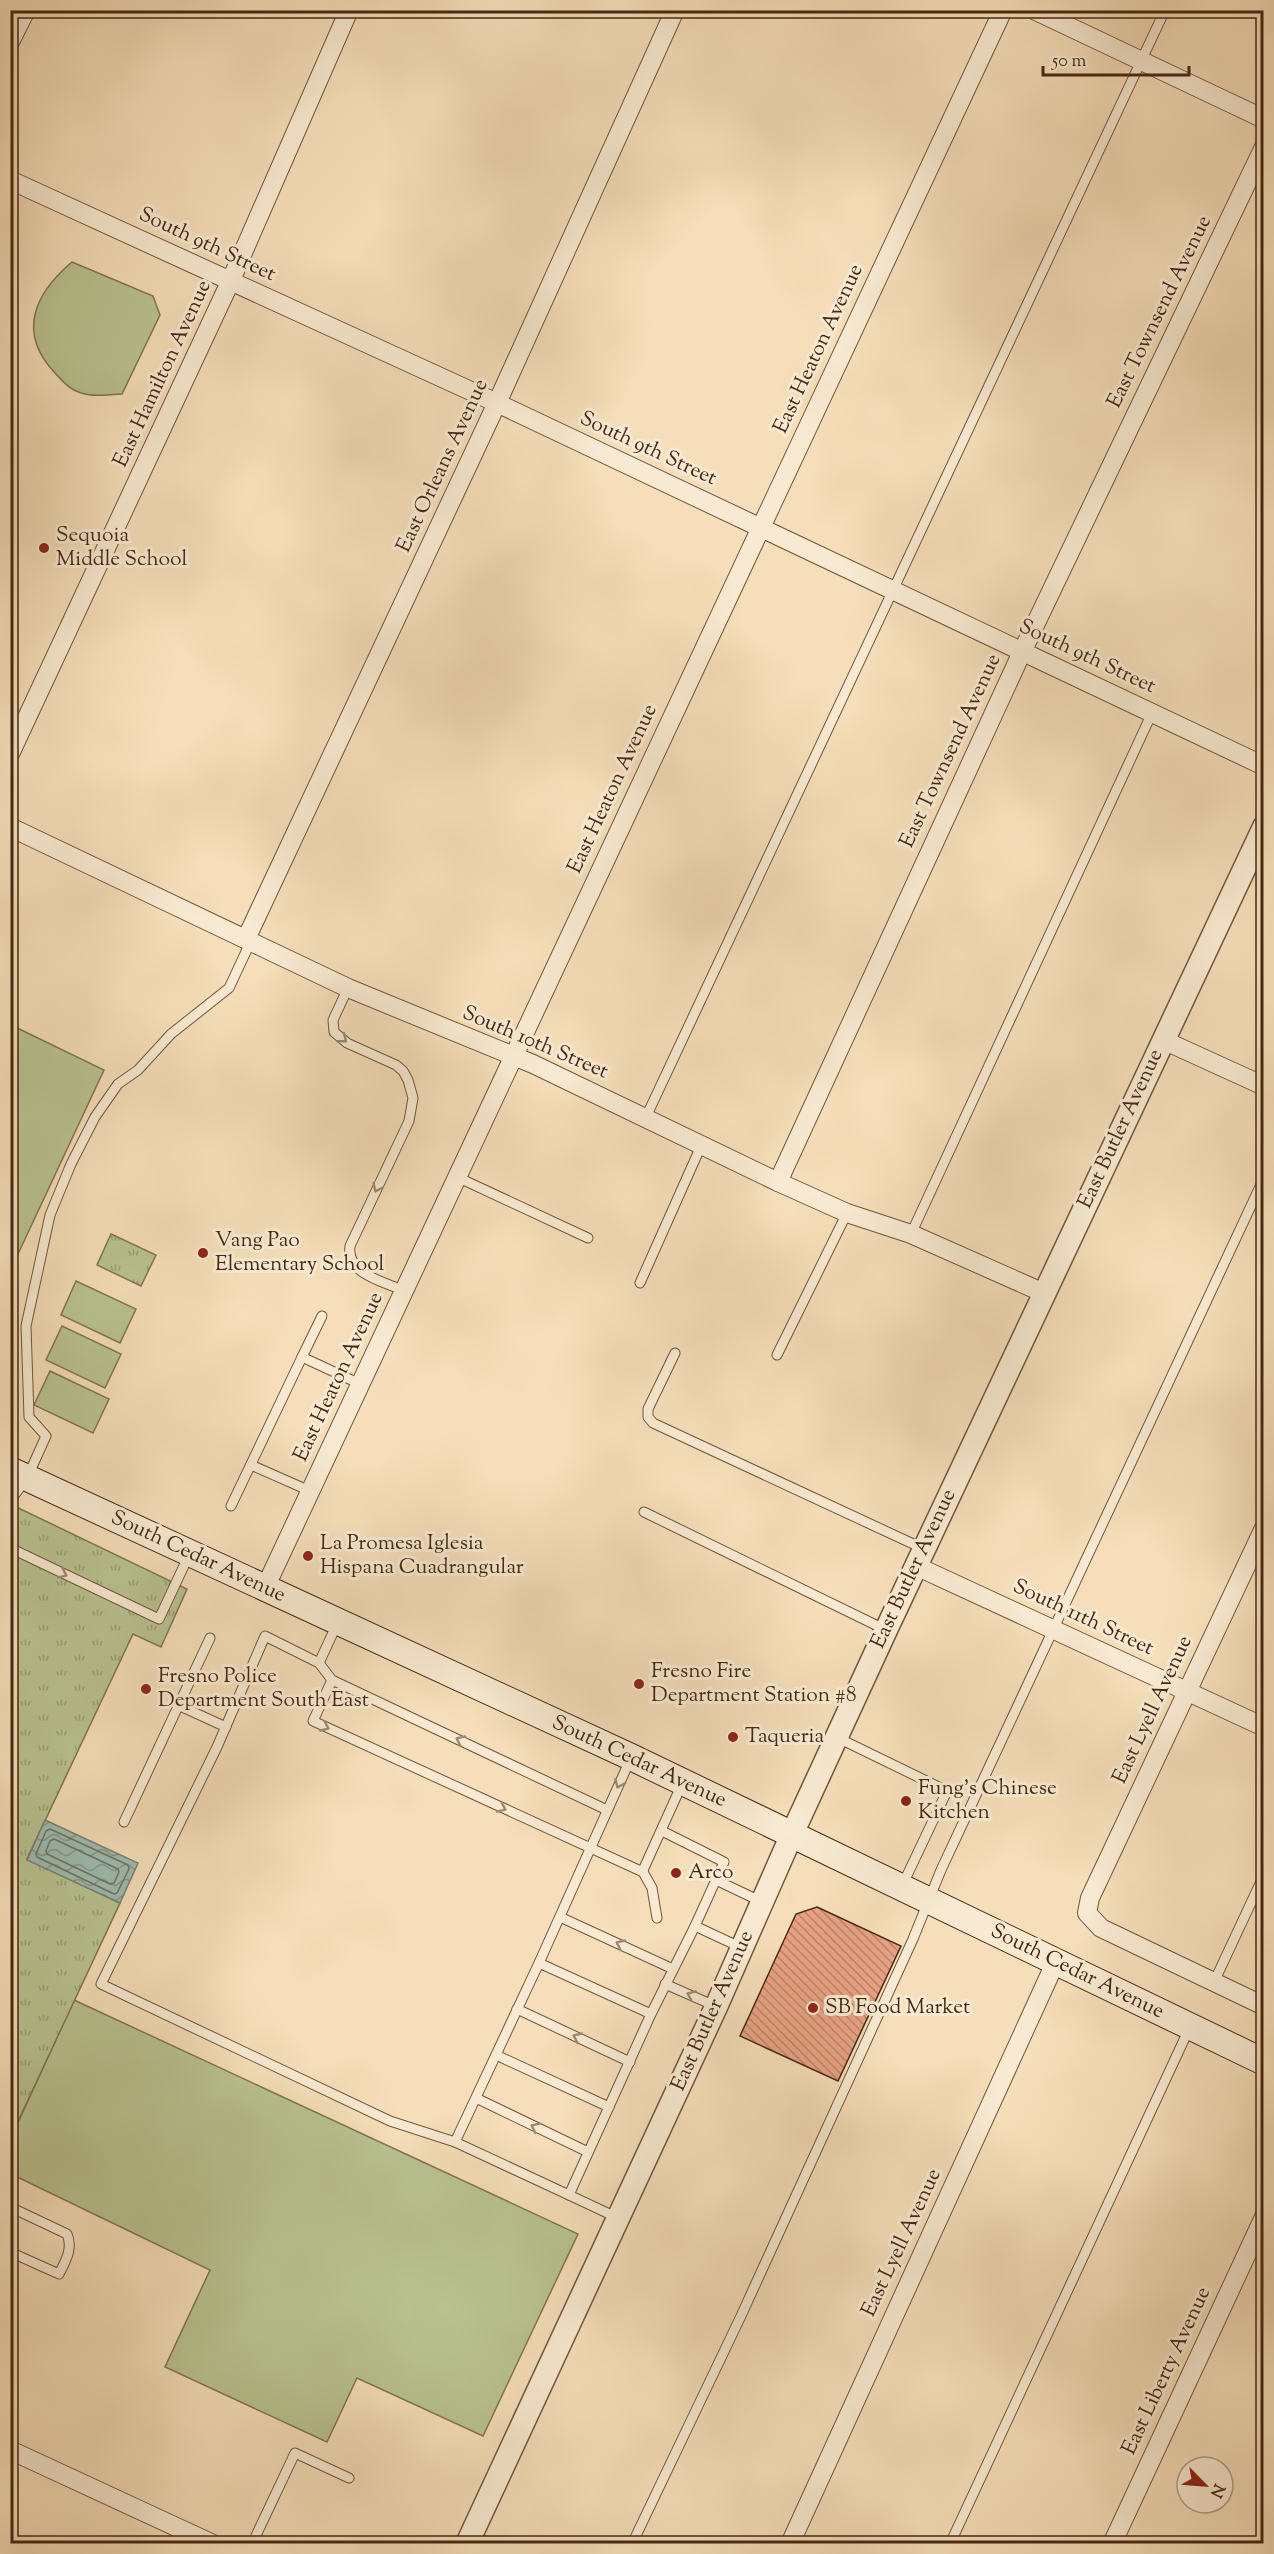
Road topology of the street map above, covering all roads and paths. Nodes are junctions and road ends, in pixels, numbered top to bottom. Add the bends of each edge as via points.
1 (26, 10) edge
2 (349, 10) edge
3 (675, 10) edge
4 (1003, 10) edge
5 (1034, 10) edge
6 (1165, 10) edge
7 (10, 42) edge
8 (1142, 61) junction
9 (1263, 119) edge
10 (1263, 147) edge
11 (10, 180) edge
12 (231, 280) junction
13 (497, 403) junction
14 (760, 527) junction
15 (893, 590) junction
16 (1022, 652) junction
17 (1152, 713) junction
18 (10, 754) edge
19 (1263, 765) edge
20 (10, 827) edge
21 (1263, 827) edge
22 (249, 940) junction
23 (348, 988) junction
24 (1163, 1040) junction
25 (512, 1056) junction
26 (1263, 1086) edge
27 (646, 1117) junction
28 (701, 1146) junction
29 (457, 1177) junction
30 (1263, 1178) edge
31 (778, 1182) junction
32 (847, 1213) junction
33 (910, 1234) junction
34 (588, 1238) dead end
35 (640, 1283) dead end
36 (404, 1291) junction
37 (1044, 1293) junction
38 (322, 1316) dead end
39 (675, 1353) dead end
40 (777, 1355) dead end
41 (302, 1358) junction
42 (360, 1384) junction
43 (251, 1465) junction
44 (19, 1474) edge
45 (310, 1491) junction
46 (10, 1501) edge
47 (231, 1506) dead end
48 (644, 1512) dead end
49 (1263, 1528) edge
50 (10, 1548) edge
51 (190, 1553) junction
52 (920, 1558) junction
53 (265, 1588) junction
54 (338, 1622) junction
55 (1053, 1628) junction
56 (886, 1629) junction
57 (210, 1638) dead end
58 (319, 1663) junction
59 (332, 1680) junction
60 (1187, 1691) junction
61 (180, 1706) junction
62 (226, 1727) junction
63 (1263, 1727) edge
64 (836, 1737) junction
65 (631, 1757) junction
66 (683, 1782) junction
67 (608, 1810) junction
68 (124, 1822) dead end
69 (662, 1831) junction
70 (792, 1834) junction
71 (590, 1849) junction
72 (643, 1872) junction
73 (1263, 1875) edge
74 (716, 1880) junction
75 (902, 1886) junction
76 (929, 1899) junction
77 (762, 1902) junction
78 (560, 1917) junction
79 (657, 1918) dead end
80 (695, 1926) junction
81 (742, 1948) junction
82 (1056, 1961) junction
83 (539, 1963) junction
84 (673, 1968) junction
85 (1214, 1982) junction
86 (665, 1984) junction
87 (1263, 2006) edge
88 (716, 2007) junction
89 (518, 2010) junction
90 (651, 2014) junction
91 (1190, 2026) junction
92 (496, 2055) junction
93 (630, 2062) junction
94 (1263, 2062) edge
95 (476, 2098) junction
96 (609, 2107) junction
97 (455, 2142) junction
98 (588, 2152) junction
99 (569, 2195) junction
100 (10, 2207) edge
101 (1263, 2217) edge
102 (618, 2218) junction
103 (10, 2252) edge
104 (10, 2450) edge
105 (349, 2478) dead end
106 (213, 2544) edge
107 (252, 2544) edge
108 (467, 2544) edge
109 (632, 2544) edge
110 (790, 2544) edge
111 (950, 2544) edge
112 (1112, 2544) edge

1 - 7 street
2 - 12 street, East Hamilton Avenue
3 - 13 street, East Orleans Avenue
4 - 14 street, East Heaton Avenue
5 - 8 street
6 - 8 lane
8 - 9 street
8 - 15 lane
10 - 16 street, East Townsend Avenue
11 - 12 street, South 9th Street
12 - 13 street, South 9th Street
12 - 18 street, East Hamilton Avenue
13 - 14 street, South 9th Street
13 - 22 street, East Orleans Avenue
14 - 15 street, South 9th Street
14 - 25 street, East Heaton Avenue
15 - 16 street, South 9th Street
15 - 27 lane
16 - 17 street, South 9th Street
16 - 31 street, East Townsend Avenue
17 - 19 street, South 9th Street
17 - 33 lane
20 - 22 street, South 10th Street
21 - 24 street, East Butler Avenue
22 - 23 street, South 10th Street
22 - 44 lane via 229,988 118,1084 70,1164 50,1215 26,1326 29,1417 46,1436
23 - 25 street, South 10th Street
23 -> 36 lane via 333,1020 334,1032 347,1043 396,1065 408,1080 413,1098 409,1121 349,1253 351,1263 359,1270
24 - 26 street
24 - 37 street, East Butler Avenue
25 - 27 street, South 10th Street
25 - 29 street, East Heaton Avenue
27 - 28 street, South 10th Street
28 - 31 street, South 10th Street
28 - 35 lane
29 - 34 lane
29 - 36 street, East Heaton Avenue
30 - 55 lane
31 - 32 street, South 10th Street
32 - 33 street, South 10th Street
32 - 40 lane
33 - 37 street, South 10th Street
36 - 42 street, East Heaton Avenue
37 - 52 street, East Butler Avenue
38 - 41 lane
39 - 52 lane via 648,1409 652,1423
41 - 42 lane
41 - 43 lane
42 - 45 street, East Heaton Avenue
43 - 45 lane
43 - 47 lane
44 - 46 lane
44 - 51 main road, South Cedar Avenue
45 - 53 street, East Heaton Avenue
48 - 56 lane
49 - 60 street, East Lyell Avenue
50 -> 51 lane via 159,1619
51 - 53 main road, South Cedar Avenue
52 - 55 street, South 11th Street
52 - 56 street, East Butler Avenue
53 - 54 main road, South Cedar Avenue
54 - 58 lane
54 - 65 main road, South Cedar Avenue
55 - 60 street, South 11th Street
55 - 76 lane
56 - 64 street, East Butler Avenue
57 - 61 lane
58 - 59 lane
58 - 62 lane via 265,1636
67 -> 59 lane
59 -> 71 lane via 313,1721
60 - 63 street, South 11th Street
60 - 85 street, East Lyell Avenue via 1090,1898 1087,1913 1101,1928
61 - 62 lane
61 - 68 lane
62 - 97 lane via 101,1984 390,2121
64 - 70 street, East Butler Avenue
64 - 75 lane via 947,1791
65 - 66 main road, South Cedar Avenue
65 -> 67 lane
66 - 69 lane
66 - 70 main road, South Cedar Avenue
67 - 71 lane
69 - 72 lane
69 - 74 lane via 724,1862
70 - 75 main road, South Cedar Avenue
70 - 77 street, East Butler Avenue
71 - 72 lane
71 - 78 lane
72 - 79 lane via 652,1888
73 - 85 lane
74 - 77 lane
74 - 80 lane
75 - 76 main road, South Cedar Avenue
76 - 82 main road, South Cedar Avenue
76 - 109 lane
77 - 81 street, East Butler Avenue
78 - 83 lane
84 -> 78 lane
80 - 81 lane
80 - 84 lane
81 - 88 street, East Butler Avenue
82 - 91 main road, South Cedar Avenue
82 - 110 street, East Lyell Avenue
83 - 89 lane
83 - 90 lane
84 - 86 lane
85 - 87 street
88 -> 86 lane
86 - 90 lane
88 - 102 street, East Butler Avenue
89 - 92 lane
93 -> 89 lane
90 - 93 lane
91 - 94 main road, South Cedar Avenue
91 - 111 lane
92 - 95 lane
92 - 96 lane
93 - 96 lane
95 - 97 lane
98 -> 95 lane
96 - 98 lane
97 - 99 lane
98 - 99 lane
99 - 102 lane
100 - 103 lane via 67,2234 70,2242 59,2274
101 - 112 street, East Liberty Avenue
102 - 108 street, East Butler Avenue
104 - 106 street
105 - 107 lane via 295,2453

